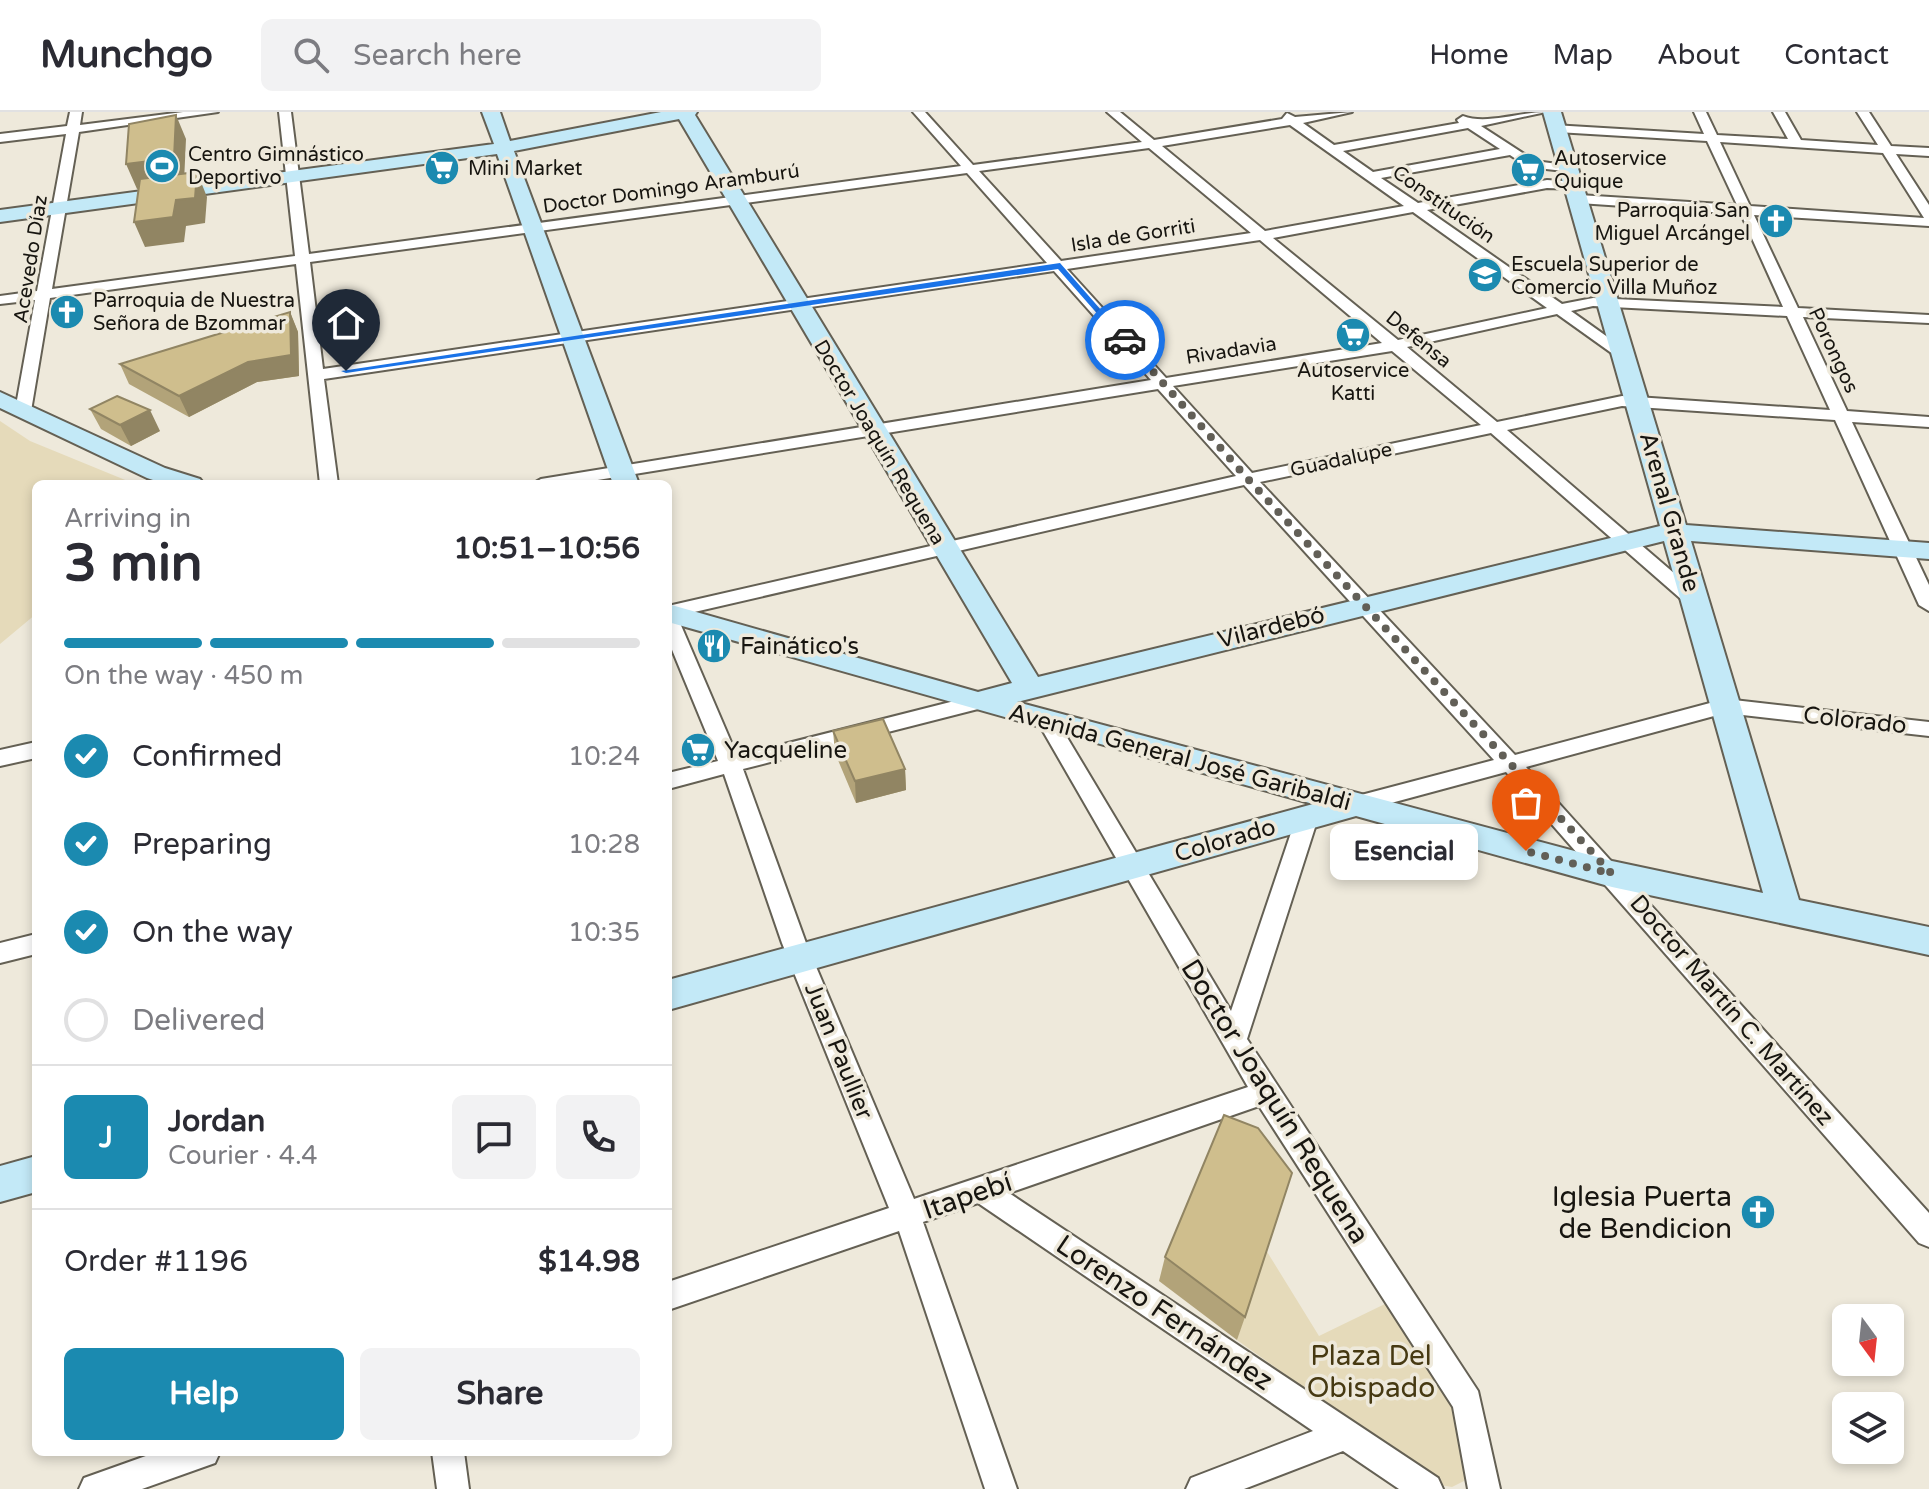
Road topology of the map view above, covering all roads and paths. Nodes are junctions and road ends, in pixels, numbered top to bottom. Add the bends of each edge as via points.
1 (76, 112) edge
2 (212, 112) edge
3 (285, 112) edge
4 (491, 112) edge
5 (685, 112) edge
6 (919, 112) edge
7 (1113, 112) edge
8 (1280, 112) edge
9 (1346, 112) edge
10 (1450, 112) edge
11 (1540, 112) edge
12 (1700, 112) edge
13 (1779, 112) edge
14 (1863, 112) edge
15 (184, 114) edge
16 (1555, 120) edge
17 (1292, 121) junction
18 (1469, 124) junction
19 (73, 129) junction
20 (0, 138) edge
21 (1711, 138) junction
22 (1153, 144) junction
23 (1797, 144) junction
24 (502, 148) junction
25 (1331, 149) junction
26 (1888, 150) junction
27 (1512, 151) junction
28 (1929, 152) edge
29 (1532, 164) junction
30 (968, 168) junction
31 (293, 176) junction
32 (1370, 176) junction
33 (1547, 184) junction
34 (1573, 185) junction
35 (735, 199) junction
36 (1412, 206) junction
37 (59, 208) junction
38 (1744, 209) junction
39 (1929, 215) edge
40 (0, 216) edge
41 (1929, 222) edge
42 (531, 227) junction
43 (1261, 236) junction
44 (305, 257) junction
45 (1060, 266) junction
46 (46, 293) junction
47 (0, 300) edge
48 (1609, 301) junction
49 (798, 305) junction
50 (1559, 309) junction
51 (1793, 310) junction
52 (1929, 319) edge
53 (573, 337) junction
54 (1392, 346) junction
55 (1625, 356) junction
56 (317, 375) junction
57 (1163, 383) junction
58 (0, 399) edge
59 (1638, 402) junction
60 (23, 411) junction
61 (1843, 417) junction
62 (1929, 422) edge
63 (1492, 426) junction
64 (874, 431) junction
65 (624, 478) edge
66 (1248, 479) junction
67 (178, 480) edge
68 (329, 480) edge
69 (596, 480) edge
70 (1676, 532) junction
71 (1624, 540) junction
72 (943, 547) junction
73 (1916, 550) edge
74 (1696, 602) junction
75 (1365, 604) junction
76 (1929, 605) edge
77 (672, 613) edge
78 (672, 615) edge
79 (672, 624) edge
80 (1030, 688) junction
81 (978, 702) junction
82 (1725, 706) junction
83 (1046, 719) junction
84 (1929, 729) edge
85 (32, 751) edge
86 (0, 758) edge
87 (1509, 762) junction
88 (730, 765) junction
89 (672, 780) edge
90 (1354, 805) junction
91 (1307, 818) junction
92 (1134, 866) junction
93 (1612, 874) junction
94 (1786, 913) junction
95 (1929, 941) edge
96 (32, 945) edge
97 (0, 953) edge
98 (801, 958) junction
99 (672, 994) edge
100 (1234, 1039) junction
101 (1265, 1093) junction
102 (32, 1175) edge
103 (0, 1184) edge
104 (981, 1190) junction
105 (907, 1216) junction
106 (1929, 1234) edge
107 (672, 1295) edge
108 (1347, 1434) junction
109 (192, 1456) edge
110 (449, 1456) edge
111 (95, 1489) edge
112 (453, 1489) edge
113 (1001, 1489) edge
114 (1202, 1489) edge
115 (1427, 1489) edge
116 (1484, 1489) edge

1 - 19 street, Acevedo Díaz
2 - 15 street
3 - 31 street
4 - 24 street
5 - 24 street
5 - 35 street, Doctor Joaquín Requena
6 - 30 street, Doctor Martín C. Martínez
7 - 22 street, Defensa
8 - 17 street, Constitución
9 - 17 street, Doctor Domingo Aramburú
10 - 18 street
11 - 18 street
12 - 21 street, Porongos
13 - 23 street
14 - 26 street
15 - 19 street
16 - 21 street
16 - 34 street, Arenal Grande
17 - 22 street, Doctor Domingo Aramburú
17 - 25 street, Constitución
18 - 25 street
18 - 27 street
19 - 20 street
19 - 37 street, Acevedo Díaz
21 - 23 street
21 - 38 street, Porongos
22 - 30 street, Doctor Domingo Aramburú
22 - 43 street, Defensa
23 - 26 street
24 - 31 street
24 - 42 street
25 - 32 street, Constitución
26 - 28 street
26 - 39 street
27 - 29 street
27 - 32 street
29 - 33 street
29 - 34 street
30 - 35 street, Doctor Domingo Aramburú
30 - 45 street, Doctor Martín C. Martínez
31 - 37 street
31 - 44 street
32 - 36 street, Constitución
33 - 34 street, Isla de Gorriti
33 - 36 street, Isla de Gorriti
34 - 38 street
34 - 48 street, Arenal Grande
35 - 42 street, Doctor Domingo Aramburú
35 - 49 street, Doctor Joaquín Requena
36 - 43 street, Isla de Gorriti
36 - 50 street, Constitución
37 - 40 street
37 - 46 street, Acevedo Díaz
38 - 41 street
38 - 51 street, Porongos
42 - 44 street, Doctor Domingo Aramburú
42 - 53 street
43 - 45 street, Isla de Gorriti
43 - 54 street, Defensa
44 - 46 street, Doctor Domingo Aramburú
44 - 56 street
45 - 49 street, Isla de Gorriti
45 - 57 street, Doctor Martín C. Martínez
46 - 47 street, Doctor Domingo Aramburú
46 - 60 street, Acevedo Díaz
48 - 50 street, Rivadavia
48 - 51 street, Rivadavia
48 - 55 street, Arenal Grande
49 - 53 street, Isla de Gorriti
49 - 64 street, Doctor Joaquín Requena
50 - 54 street, Rivadavia
50 - 55 street, Constitución
51 - 52 street, Rivadavia
51 - 61 street, Porongos
53 - 56 street, Isla de Gorriti
53 - 65 street
54 - 57 street, Rivadavia
54 - 63 street, Defensa
55 - 59 street, Arenal Grande
56 - 68 street
57 - 64 street, Rivadavia
57 - 66 street, Doctor Martín C. Martínez
58 - 60 street
59 - 61 street, Guadalupe
59 - 63 street, Guadalupe
59 - 70 street, Arenal Grande
60 - 67 street
61 - 62 street, Guadalupe
61 - 73 street, Porongos
63 - 66 street, Guadalupe
63 - 71 street, Defensa
64 - 65 street, Rivadavia
64 - 72 street, Doctor Joaquín Requena
65 - 69 street, Rivadavia
66 - 72 street, Guadalupe
66 - 75 street, Doctor Martín C. Martínez
70 - 71 street, Vilardebó
70 - 73 street, Vilardebó
70 - 74 street, Arenal Grande
71 - 74 street, Defensa
71 - 75 street, Vilardebó
72 - 77 street, Guadalupe
72 - 80 street, Doctor Joaquín Requena
73 - 76 street, Porongos
74 - 82 street, Arenal Grande
75 - 80 street, Vilardebó
75 - 87 street, Doctor Martín C. Martínez
78 - 81 street, Avenida General José Garibaldi
79 - 88 street, Juan Paullier
80 - 81 street, Vilardebó
81 - 83 street, Avenida General José Garibaldi
81 - 88 street, Vilardebó
82 - 84 street, Colorado
82 - 87 street, Colorado
82 - 94 street, Arenal Grande
83 - 90 street, Avenida General José Garibaldi
83 - 92 street, Doctor Joaquín Requena
85 - 86 street
87 - 90 street, Colorado
87 - 93 street, Doctor Martín C. Martínez
88 - 89 street, Vilardebó
88 - 98 street, Juan Paullier
90 - 91 street, Colorado
90 - 93 street, Avenida General José Garibaldi
91 - 92 street, Colorado
91 - 100 street
92 - 98 street, Colorado
92 - 100 street, Doctor Joaquín Requena
93 - 94 street, Avenida General José Garibaldi
93 - 106 street, Doctor Martín C. Martínez
94 - 95 street, Avenida General José Garibaldi
96 - 97 street
98 - 99 street, Colorado
98 - 105 street, Juan Paullier
100 - 101 street, Doctor Joaquín Requena
101 - 104 street, Itapebí
101 - 116 street, Doctor Joaquín Requena via 1467,1402
102 - 103 street
104 - 105 street, Itapebí
104 - 108 street, Lorenzo Fernández
105 - 107 street, Itapebí
105 - 113 street, Juan Paullier
108 - 114 street
108 - 115 street, Lorenzo Fernández
109 - 111 street
110 - 112 street

